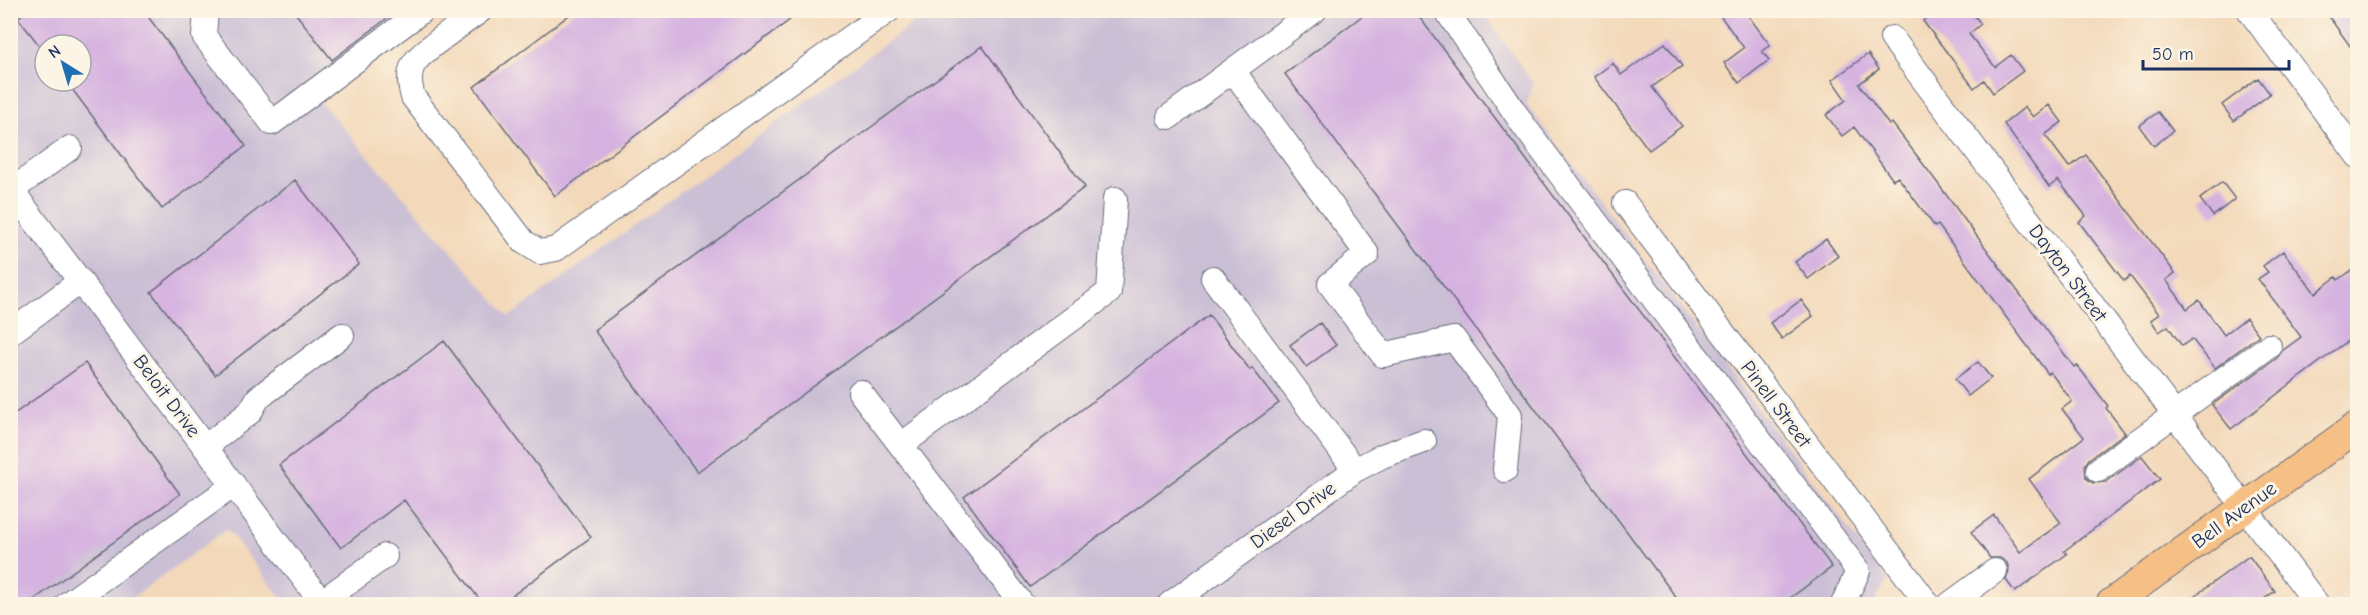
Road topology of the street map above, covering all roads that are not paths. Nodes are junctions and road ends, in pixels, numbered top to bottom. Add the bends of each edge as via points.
1 (206, 10) edge
2 (423, 10) edge
3 (481, 10) edge
4 (889, 10) edge
5 (1315, 10) edge
6 (1446, 10) edge
7 (2249, 10) edge
8 (1892, 38) dead end
9 (1234, 72) junction
10 (1169, 117) dead end
11 (70, 148) dead end
12 (2358, 156) edge
13 (11, 189) edge
14 (1115, 199) dead end
15 (1625, 203) dead end
16 (1213, 278) dead end
17 (81, 281) junction
18 (10, 333) edge
19 (342, 335) dead end
20 (2269, 346) dead end
21 (860, 392) dead end
22 (2174, 414) junction
23 (2358, 426) edge
24 (1424, 441) dead end
25 (901, 445) junction
26 (205, 447) junction
27 (1355, 470) junction
28 (1505, 470) dead end
29 (2098, 470) dead end
30 (234, 485) junction
31 (2244, 508) junction
32 (385, 556) dead end
33 (1995, 571) dead end
34 (1185, 600) edge
35 (2120, 602) edge
36 (322, 603) edge
37 (67, 604) edge
38 (1022, 604) edge
39 (1843, 604) edge
40 (1928, 604) edge
41 (1950, 604) edge
42 (2317, 604) edge

1 - 2 street via 204,36 272,123
3 - 4 street via 419,57 409,76 410,85 413,97 524,242 540,252 556,249
5 - 9 street
6 - 39 street via 1524,126 1858,571
7 - 12 street
8 - 22 street, Dayton Street
9 - 10 street
9 - 28 street via 1367,254 1330,284 1383,355 1454,339 1510,415
11 - 13 street
13 - 17 street, Beloit Drive
14 - 25 street via 1109,292
15 - 40 street, Pinell Street
16 - 27 street
17 - 18 street
17 - 26 street, Beloit Drive
19 - 26 street via 258,399 250,412
20 - 22 street
21 - 25 street
22 - 29 street
22 - 31 street, Dayton Street
23 - 31 main road, Bell Avenue
24 - 27 street, Diesel Drive
25 - 38 street
26 - 30 street, Beloit Drive
27 - 34 street, Diesel Drive
30 - 36 street, Beloit Drive
30 - 37 street
31 - 35 main road, Bell Avenue
31 - 42 street, Dayton Street
32 - 36 street
33 - 41 street

